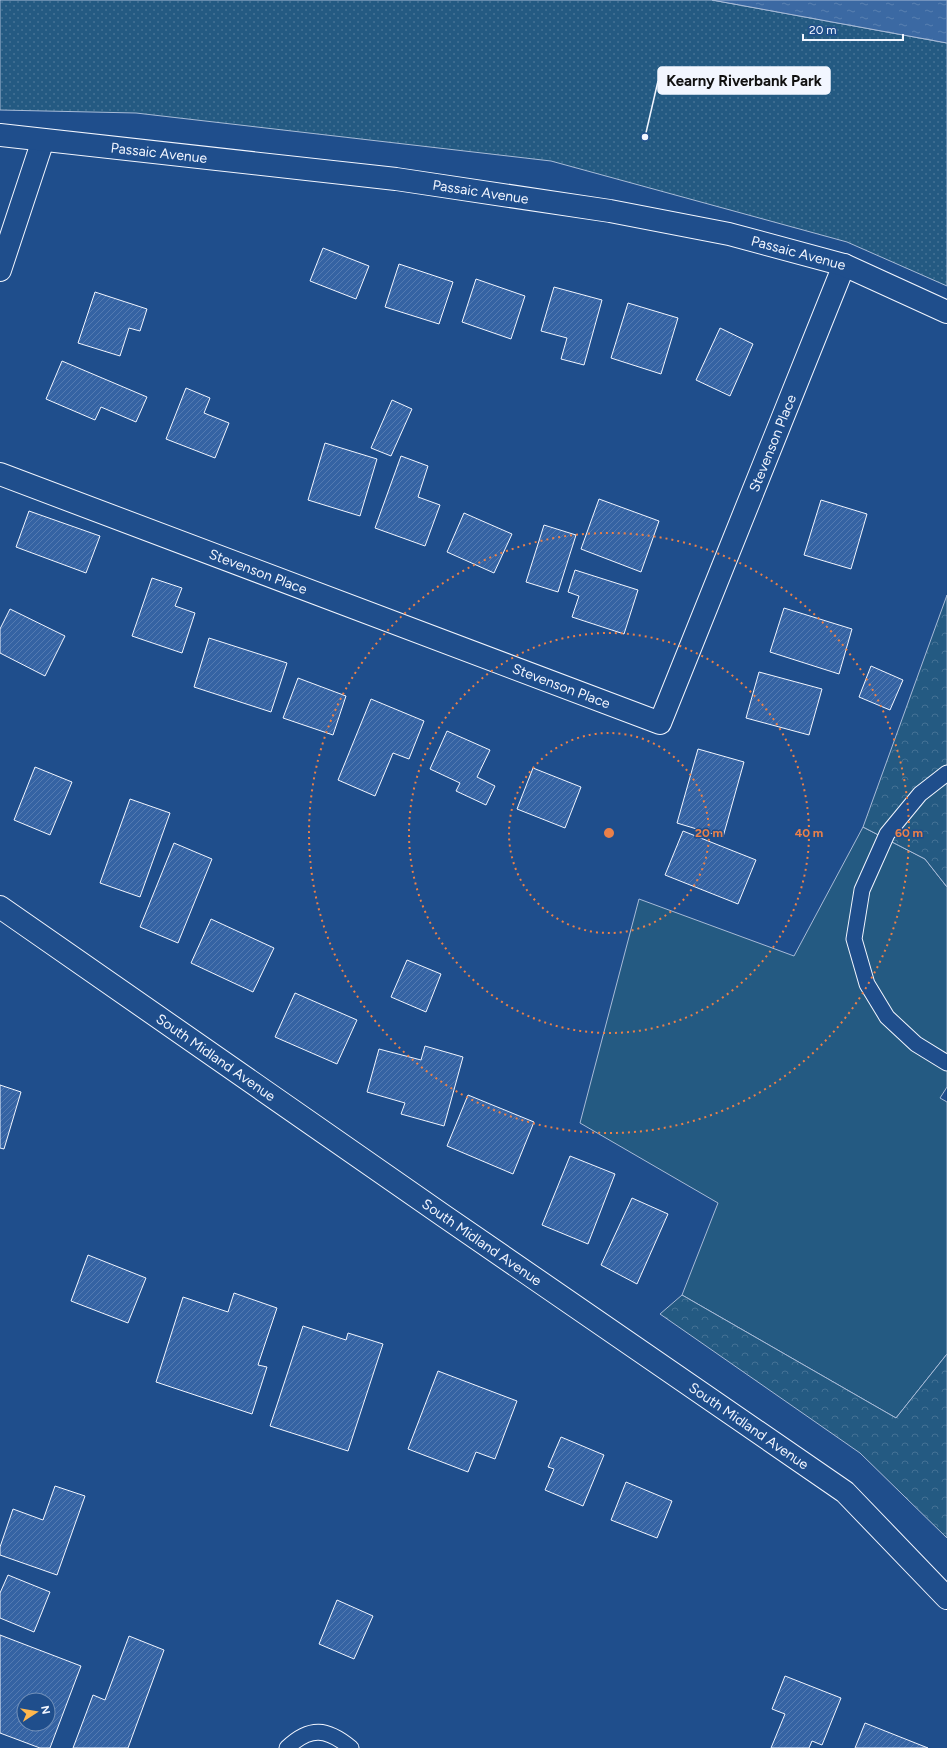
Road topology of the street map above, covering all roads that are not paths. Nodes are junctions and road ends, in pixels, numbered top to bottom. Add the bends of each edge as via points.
1 (0, 135) edge
2 (43, 140) junction
3 (844, 265) junction
4 (0, 270) edge
5 (947, 312) edge
6 (0, 474) edge
7 (947, 773) edge
8 (0, 907) edge
9 (947, 1063) edge
10 (947, 1598) edge
11 (287, 1748) edge
12 (351, 1748) edge

1 - 2 street, Passaic Avenue
2 - 3 street, Passaic Avenue via 396,179 602,210 729,234
2 - 4 street
3 - 5 street, Passaic Avenue
3 - 6 street, Stevenson Place via 660,723
7 - 9 lane via 920,794 887,834 862,890 854,938 867,984 887,1016 916,1044
8 - 10 street, South Midland Avenue via 845,1492
11 - 12 lane via 298,1738 320,1731 338,1738

